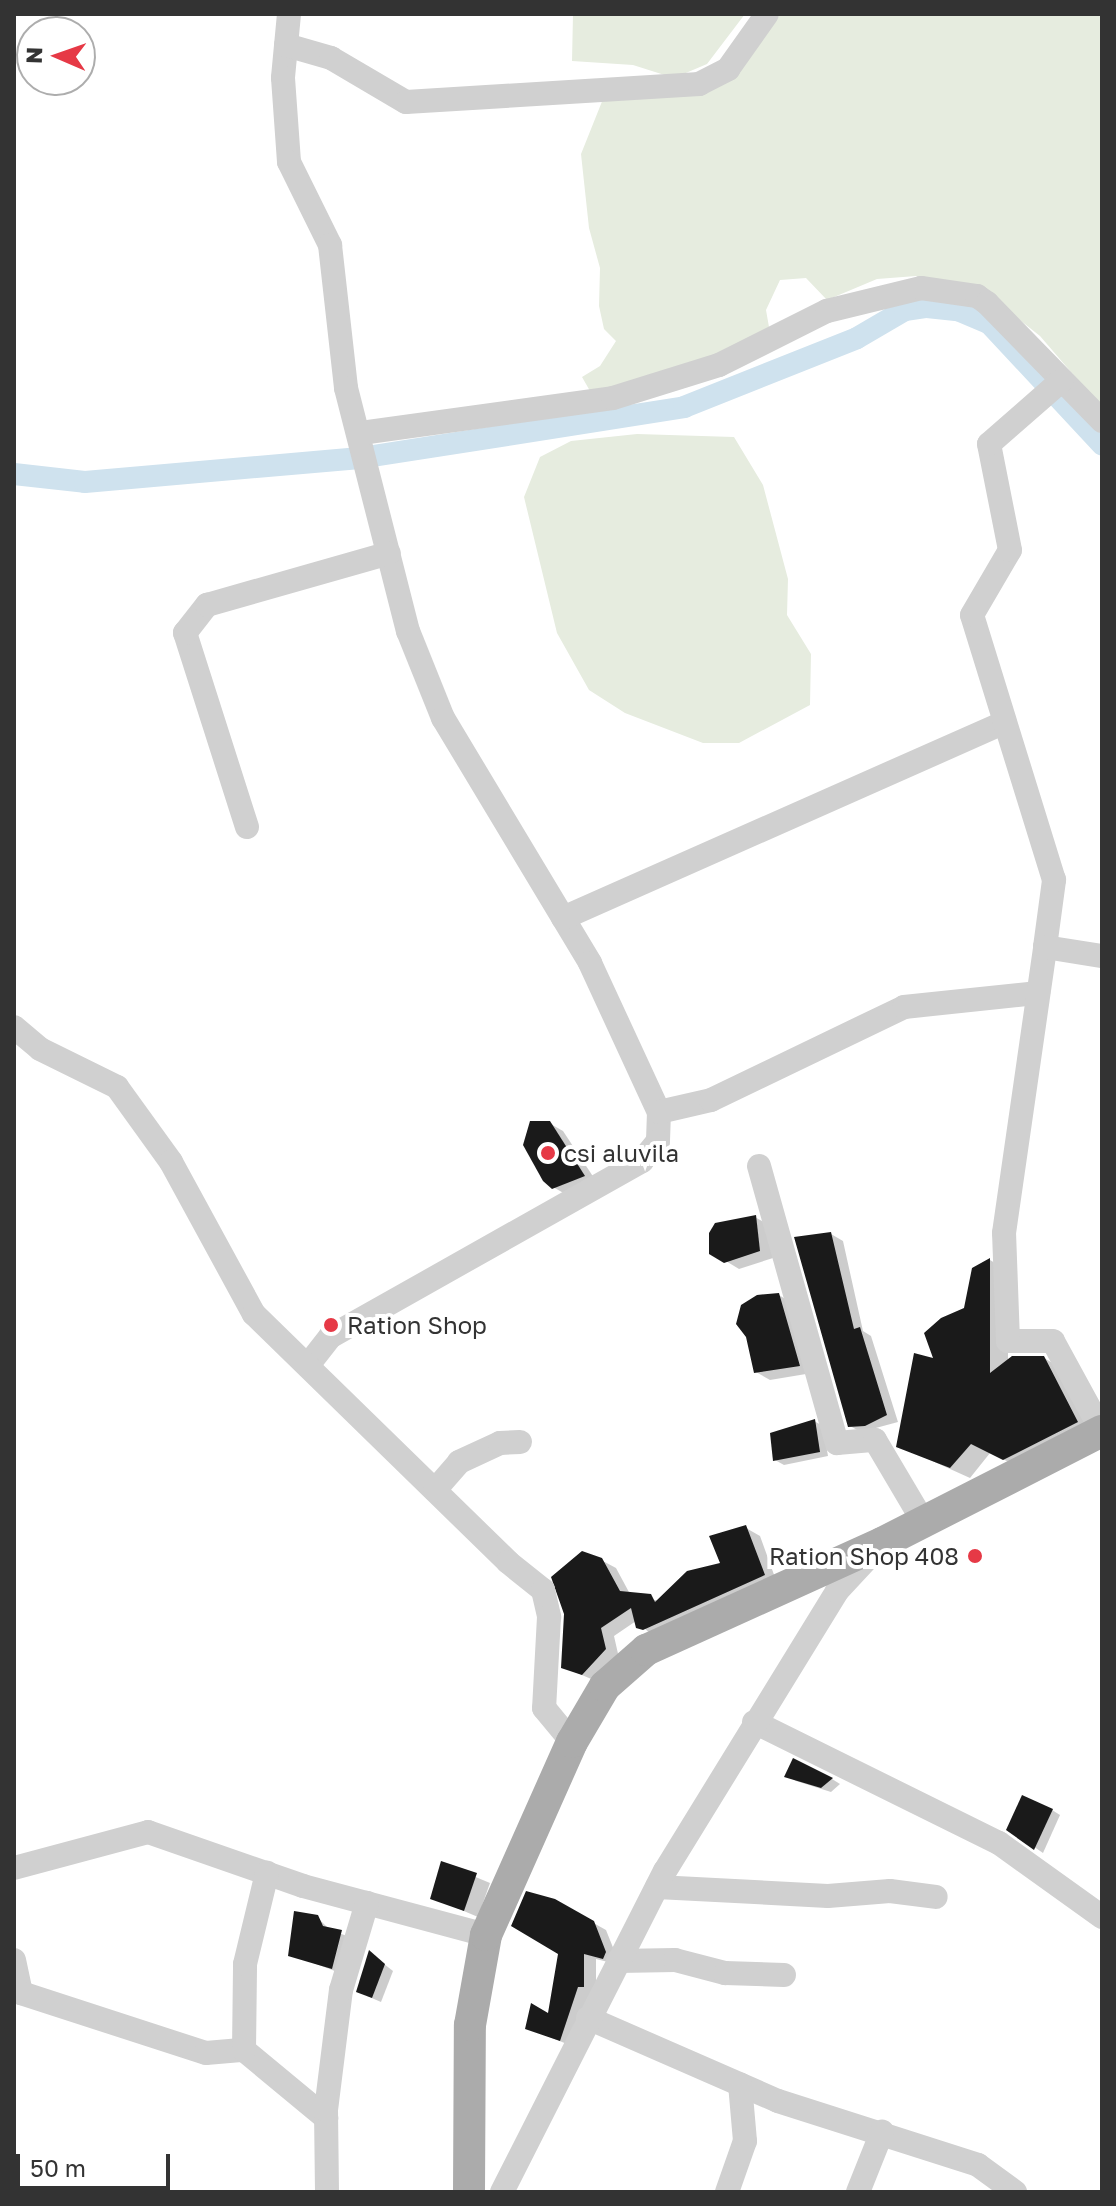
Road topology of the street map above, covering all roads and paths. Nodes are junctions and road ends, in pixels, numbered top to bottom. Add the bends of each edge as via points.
1 (289, 14) edge
2 (767, 14) edge
3 (286, 45) junction
4 (1061, 380) junction
5 (1102, 421) edge
6 (361, 433) junction
7 (389, 553) junction
8 (1003, 723) junction
9 (247, 827) dead end
10 (563, 918) junction
11 (1045, 947) junction
12 (1102, 956) edge
13 (1038, 993) junction
14 (14, 1027) edge
15 (659, 1112) junction
16 (759, 1166) dead end
17 (310, 1363) junction
18 (1102, 1431) edge
19 (520, 1442) dead end
20 (435, 1490) junction
21 (924, 1523) junction
22 (882, 1543) junction
23 (754, 1722) junction
24 (572, 1742) junction
25 (14, 1868) edge
26 (267, 1873) junction
27 (657, 1887) junction
28 (936, 1897) dead end
29 (367, 1903) junction
30 (1102, 1917) edge
31 (486, 1935) junction
32 (14, 1960) edge
33 (618, 1961) junction
34 (784, 1975) dead end
35 (588, 2018) junction
36 (244, 2050) junction
37 (740, 2084) junction
38 (326, 2118) junction
39 (882, 2132) junction
40 (327, 2192) edge
41 (469, 2192) edge
42 (502, 2192) edge
43 (727, 2192) edge
44 (858, 2192) edge
45 (1015, 2192) edge

1 - 3 street
2 - 3 street via 728,69 699,84 406,102 331,58
3 - 6 street via 289,162 330,245 346,388
4 - 5 street
4 - 6 street via 1017,329 977,296 911,289 827,311 719,365 613,398
4 - 8 street via 989,444 1010,550 972,615
6 - 7 street
7 - 9 street via 207,605 185,633 200,696
7 - 10 street via 408,631 443,718
8 - 10 street
8 - 11 street via 1054,880
10 - 15 street via 590,963
11 - 12 street
11 - 13 street
13 - 15 street via 904,1007 711,1100
13 - 18 street via 1004,1233 1008,1341 1053,1341
14 - 17 street via 40,1049 117,1087 171,1162 254,1314
15 - 17 street via 658,1141 642,1161 330,1337
16 - 21 street via 837,1443 875,1440
17 - 20 street
18 - 21 main road
19 - 20 street via 500,1443 459,1462
20 - 24 street via 543,1590 549,1617 544,1708
21 - 22 main road
22 - 23 street via 837,1591
22 - 24 main road via 646,1650 605,1686
23 - 27 street
23 - 30 street via 999,1843
24 - 31 main road
25 - 26 street via 148,1832
26 - 29 street
26 - 36 street via 245,1964
27 - 28 street
27 - 33 street
29 - 31 street
29 - 38 street via 341,1990
31 - 41 main road via 470,2025
32 - 36 street via 21,1993 206,2053
33 - 34 street via 675,1960 725,1973
33 - 35 street
35 - 37 street
35 - 42 street
36 - 38 street
37 - 39 street
37 - 43 street via 745,2141
38 - 40 street
39 - 44 street
39 - 45 street via 978,2165

